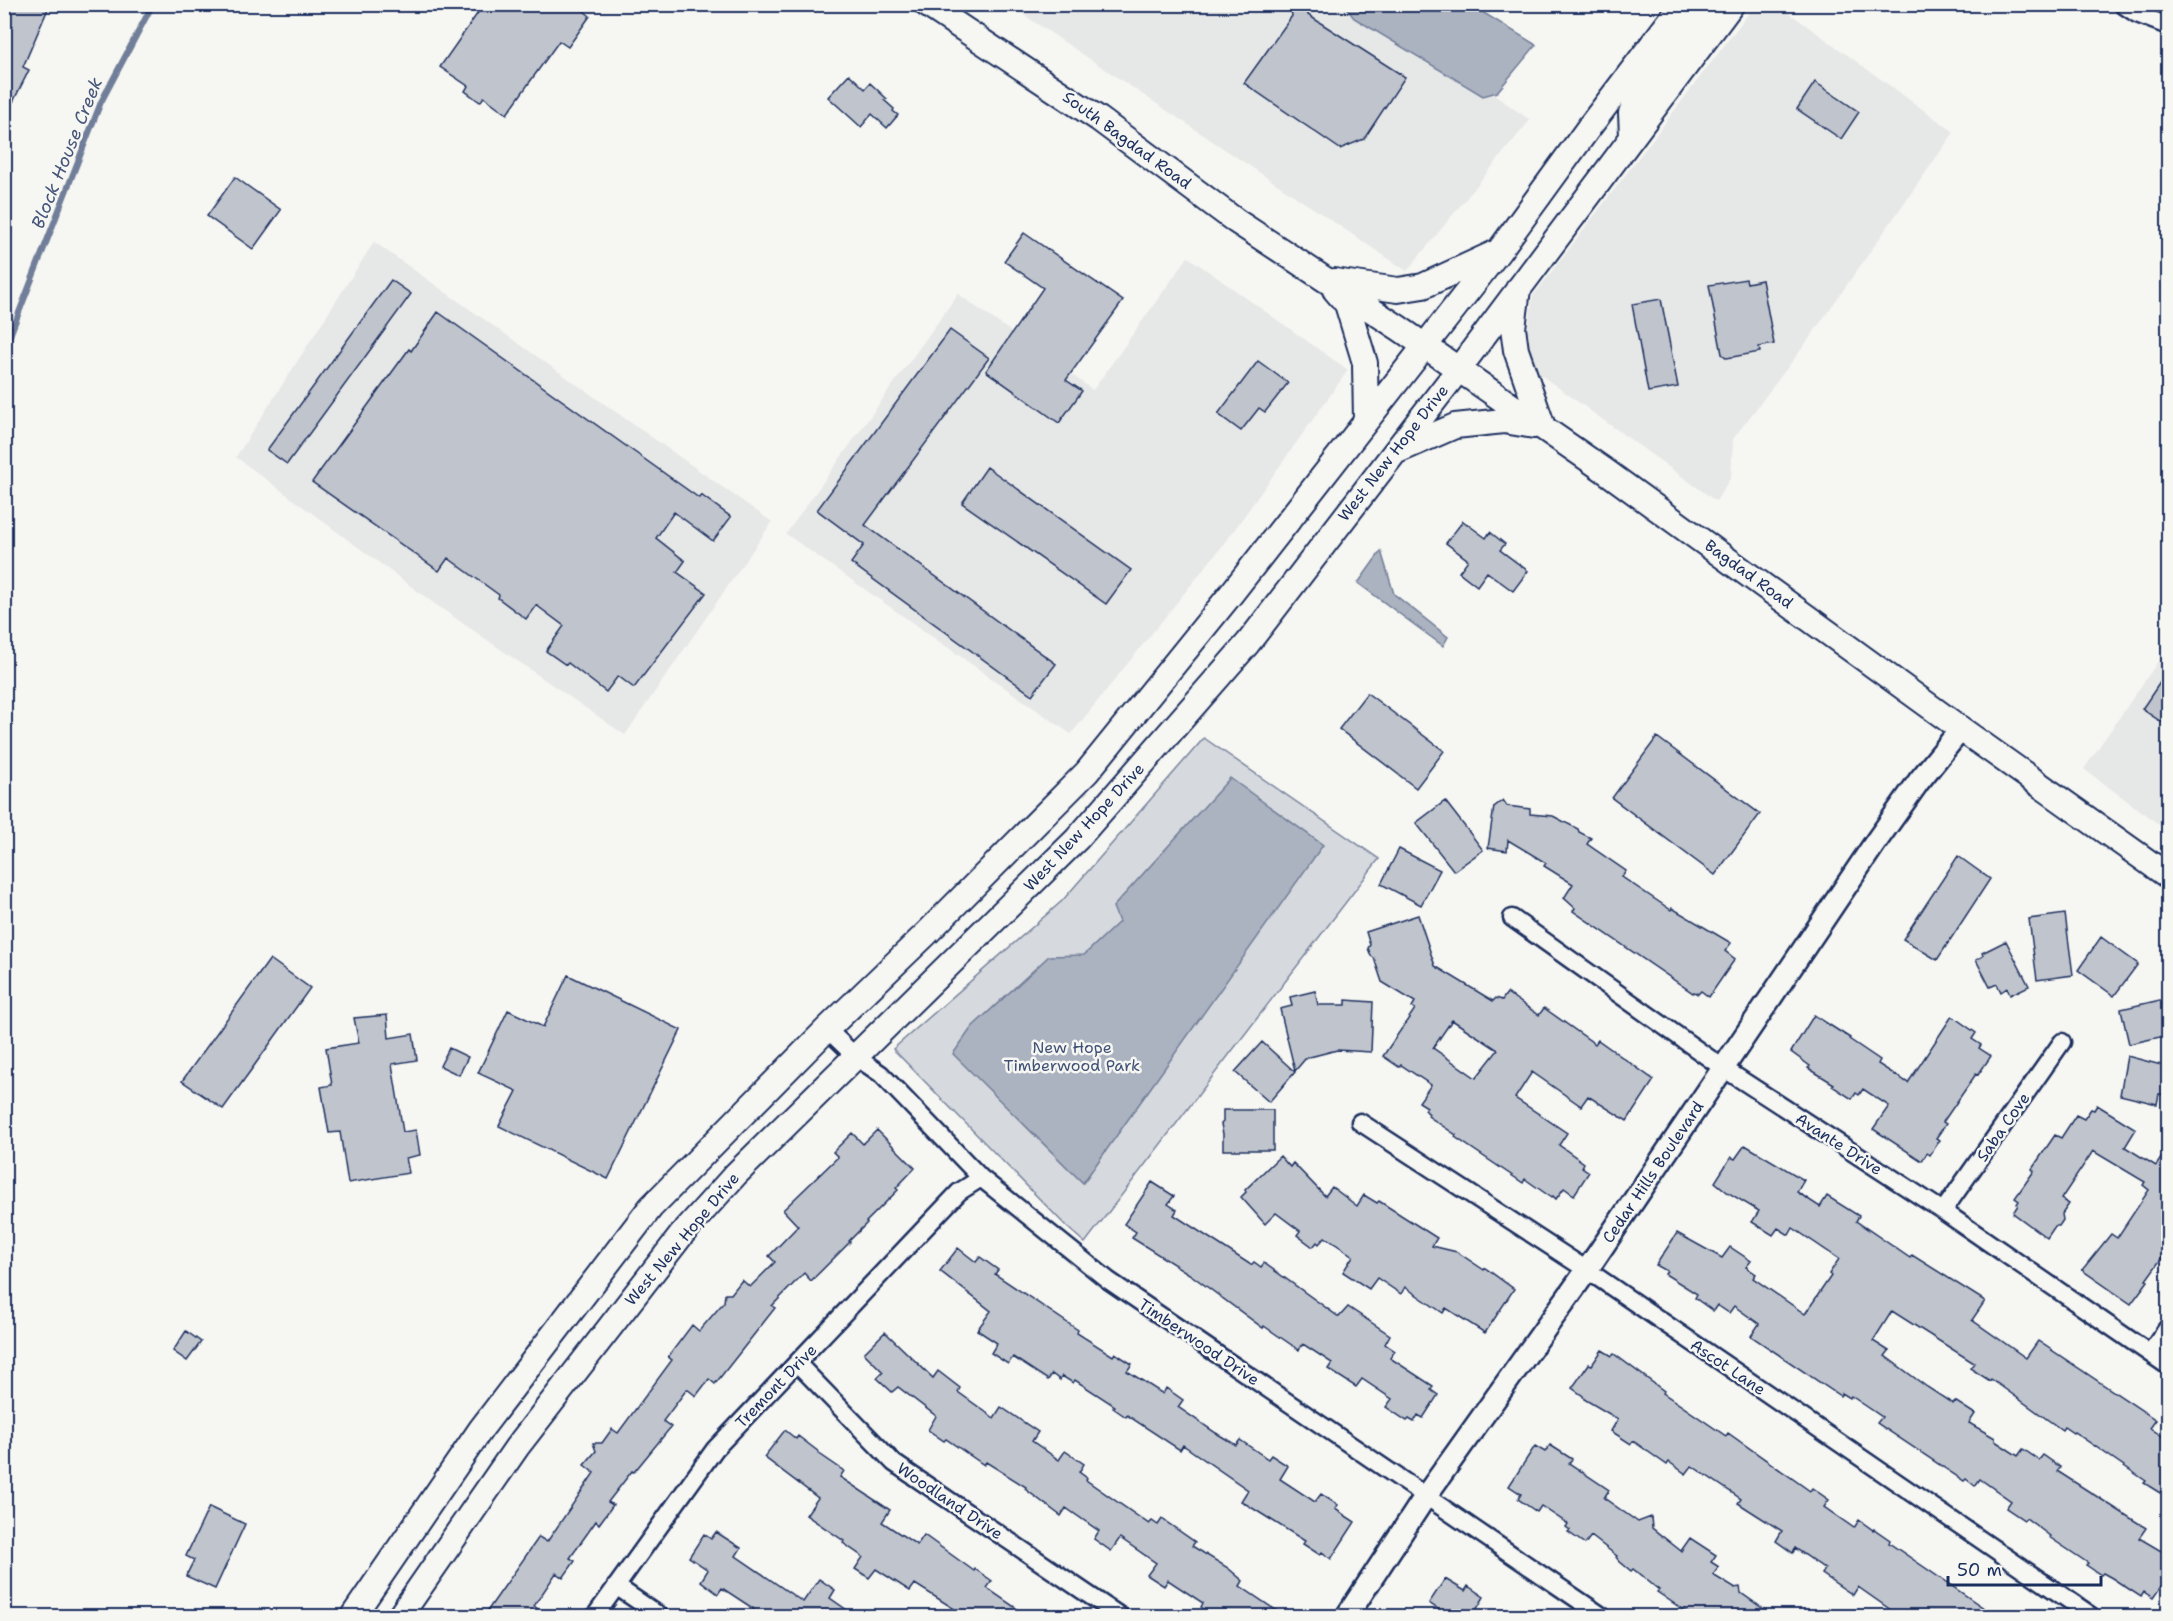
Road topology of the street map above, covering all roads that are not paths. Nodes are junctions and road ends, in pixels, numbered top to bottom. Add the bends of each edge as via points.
1 (926, 4) edge
2 (1683, 4) edge
3 (1702, 4) edge
4 (1732, 4) edge
5 (2122, 4) edge
6 (2169, 26) edge
7 (1632, 136) junction
8 (1499, 251) junction
9 (1325, 280) junction
10 (1519, 286) junction
11 (1425, 346) junction
12 (1458, 370) junction
13 (1366, 421) junction
14 (1543, 427) junction
15 (1394, 452) junction
16 (1961, 729) junction
17 (2169, 876) edge
18 (1512, 918) dead end
19 (827, 1029) junction
20 (2062, 1042) dead end
21 (856, 1057) junction
22 (1723, 1068) junction
23 (1360, 1122) dead end
24 (981, 1178) junction
25 (1942, 1211) junction
26 (1587, 1270) junction
27 (2169, 1327) edge
28 (2150, 1353) junction
29 (798, 1364) junction
30 (2169, 1366) edge
31 (1425, 1497) junction
32 (616, 1586) junction
33 (353, 1617) edge
34 (399, 1617) edge
35 (595, 1617) edge
36 (660, 1617) edge
37 (1120, 1617) edge
38 (1347, 1617) edge
39 (1602, 1617) edge
40 (2092, 1617) edge

1 - 9 main road, South Bagdad Road via 1099,119 1236,221
2 - 8 main road
3 - 7 main road via 1694,21 1640,93 1631,113
4 - 7 main road, West New Hope Drive
5 - 6 street via 2137,15
7 - 10 main road, West New Hope Drive
8 - 9 main road via 1423,286 1398,290
8 - 11 main road
9 - 11 main road, Bagdad Road
9 - 13 main road via 1347,304 1356,332 1365,363
10 - 12 main road, West New Hope Drive
10 - 14 main road via 1513,328 1516,350
11 - 12 main road, Bagdad Road
11 - 13 main road
12 - 14 main road, Bagdad Road
12 - 15 main road, West New Hope Drive
13 - 19 main road via 1087,772
14 - 15 main road via 1504,421 1455,426
14 - 16 main road, Bagdad Road
15 - 21 main road, West New Hope Drive via 1248,643 1077,839
16 - 17 main road, Bagdad Road
16 - 22 street, Cedar Hills Boulevard via 1881,834
18 - 22 street, Avante Drive
19 - 21 street, Timberwood Drive
19 - 33 main road via 651,1207 481,1429
20 - 25 street, Saba Cove
21 - 24 street, Timberwood Drive via 881,1074
21 - 34 main road, West New Hope Drive via 736,1174 683,1233 517,1447
22 - 25 street, Avante Drive
22 - 26 street, Cedar Hills Boulevard
23 - 26 street, Ascot Lane
24 - 29 street, Tremont Drive via 959,1192
24 - 31 street, Timberwood Drive via 1108,1280
25 - 28 street, Avante Drive
26 - 31 street, Cedar Hills Boulevard
26 - 40 street, Ascot Lane
27 - 28 street
28 - 30 street, Avante Drive
29 - 32 street, Tremont Drive via 716,1449
29 - 37 street, Woodland Drive via 894,1463
31 - 38 street, Cedar Hills Boulevard
31 - 39 street, Timberwood Drive
32 - 35 street, Tremont Drive
32 - 36 street

